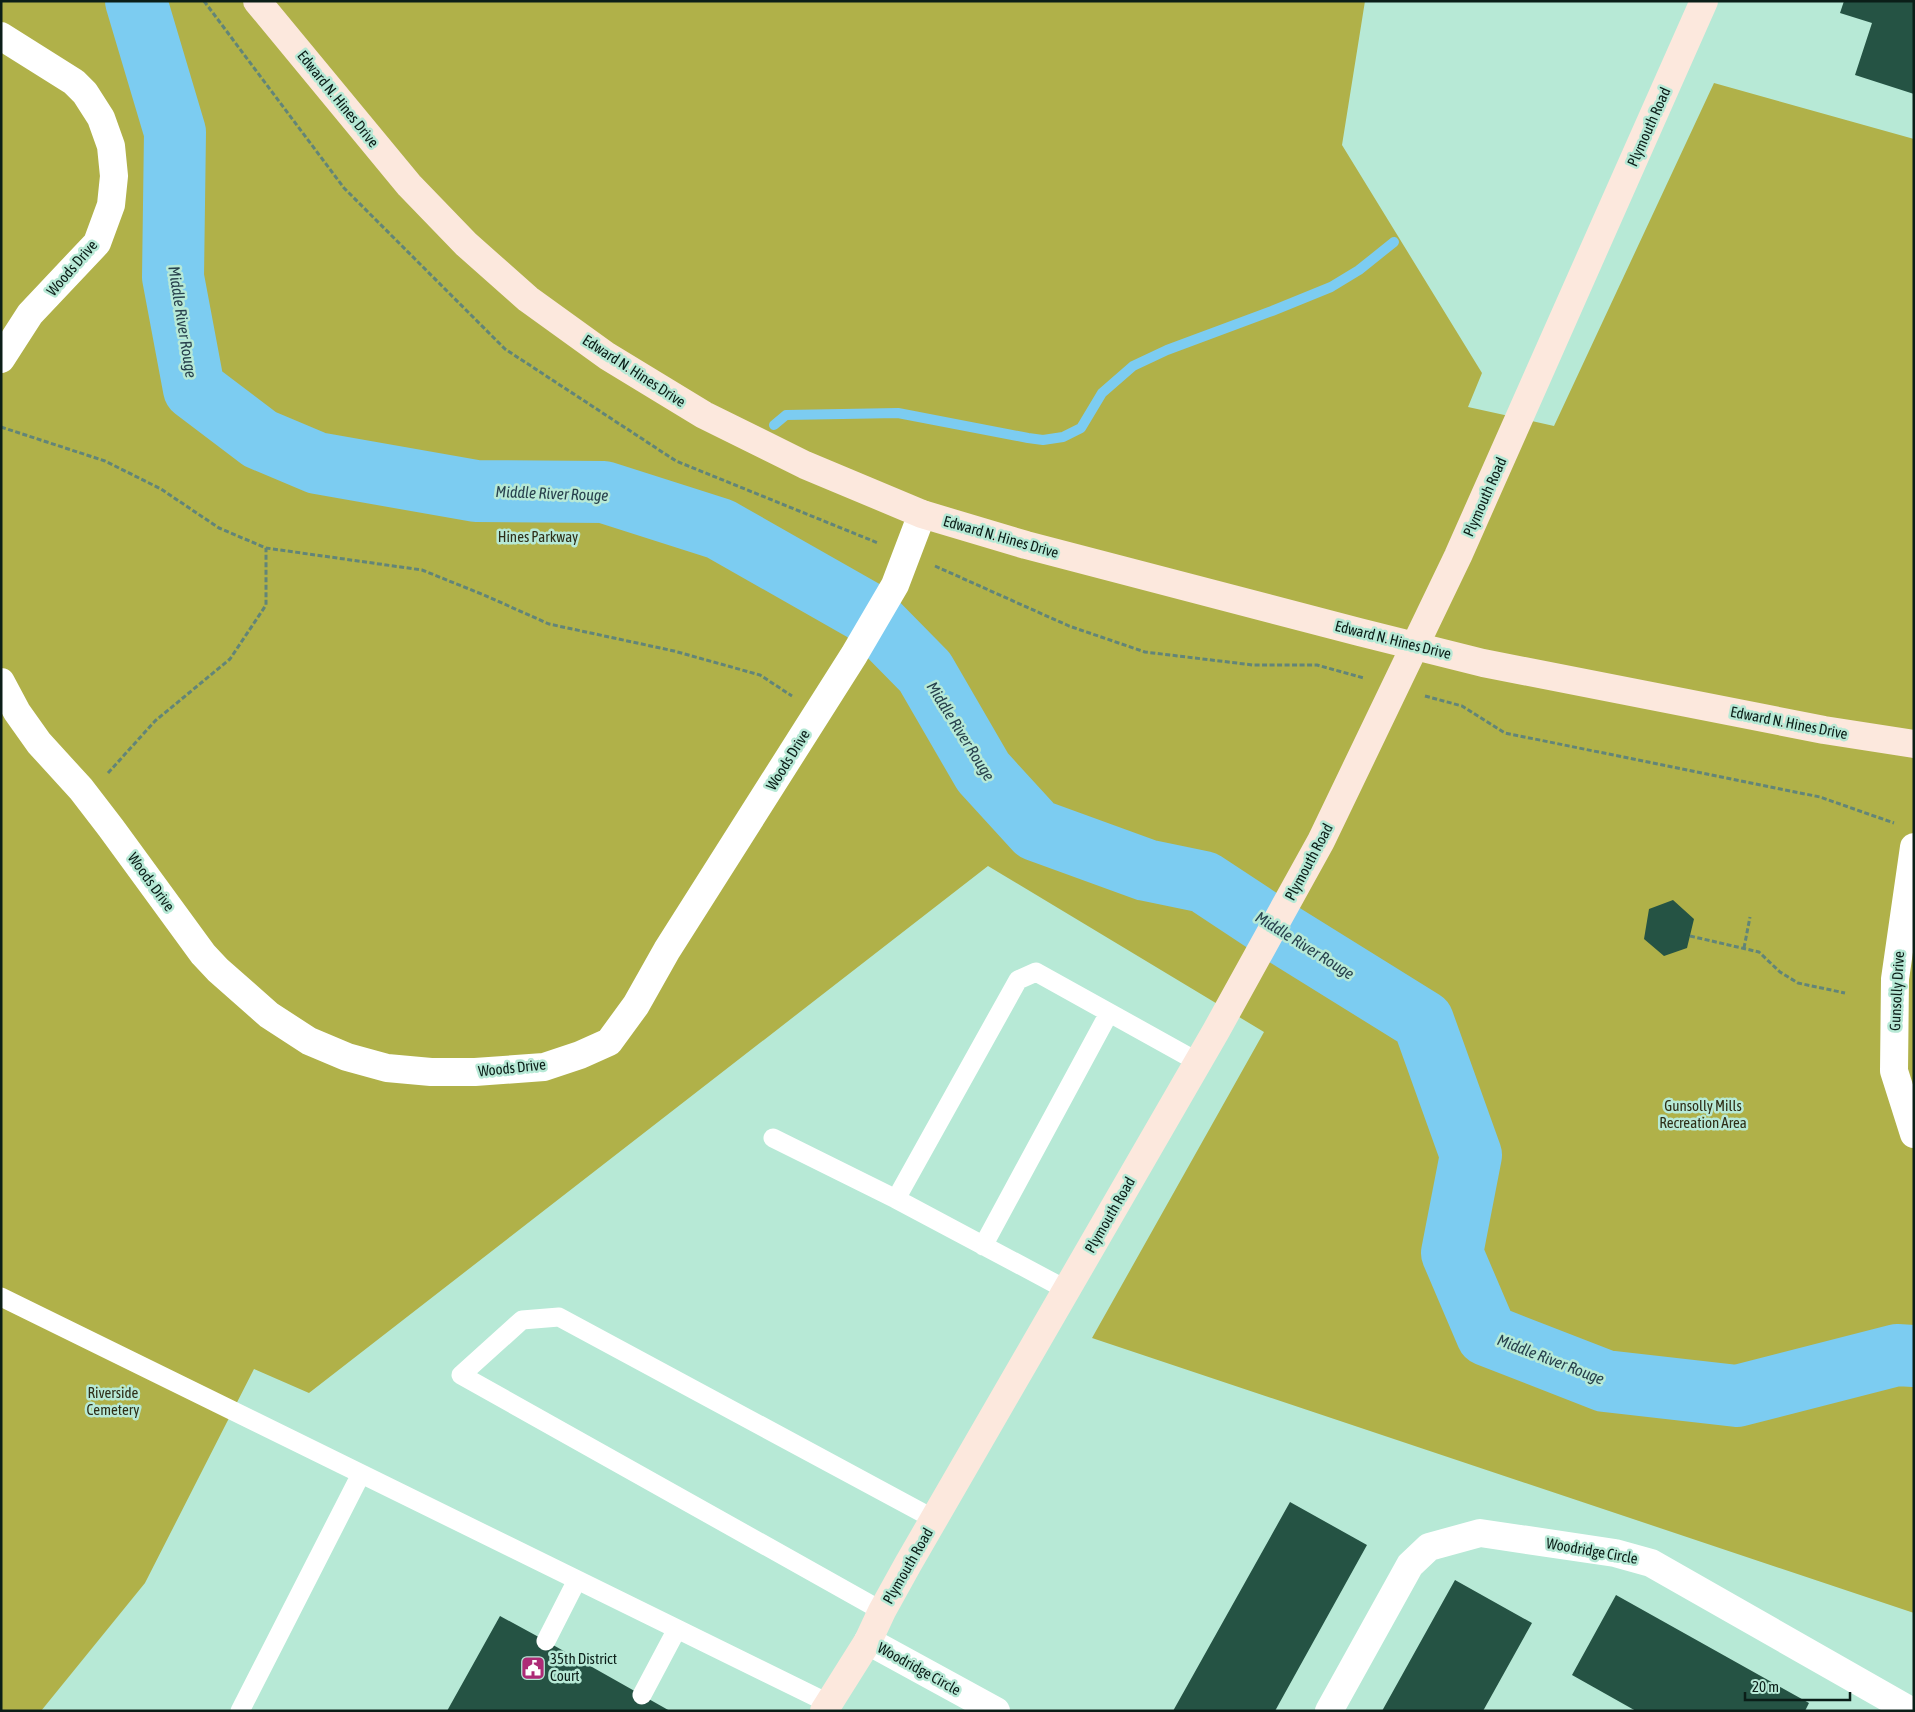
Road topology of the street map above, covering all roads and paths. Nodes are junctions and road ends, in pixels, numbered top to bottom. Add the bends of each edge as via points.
1 (258, 1) edge
2 (1704, 1) edge
3 (1, 36) edge
4 (1, 359) edge
5 (1, 426) edge
6 (922, 514) junction
7 (266, 548) junction
8 (1, 682) edge
9 (818, 712) junction
10 (1914, 744) edge
11 (86, 796) junction
12 (1914, 847) edge
13 (1750, 918) dead end
14 (1690, 936) dead end
15 (1744, 948) junction
16 (1845, 993) dead end
17 (1109, 1013) junction
18 (1198, 1062) junction
19 (1914, 1134) edge
20 (774, 1138) dead end
21 (896, 1200) junction
22 (983, 1246) junction
23 (1067, 1290) junction
24 (1, 1297) edge
25 (361, 1474) junction
26 (934, 1519) junction
27 (577, 1580) junction
28 (882, 1611) junction
29 (678, 1629) junction
30 (546, 1641) dead end
31 (868, 1641) junction
32 (642, 1695) dead end
33 (826, 1707) edge
34 (240, 1711) edge
35 (996, 1711) edge
36 (1329, 1711) edge
37 (1912, 1711) edge

1 - 6 main road, Edward N. Hines Drive via 408,185 466,244 528,299 607,356 704,415 805,466
2 - 18 main road, Plymouth Road via 1458,556 1321,840
3 - 4 street, Woods Drive via 74,82 85,93 101,118 111,146 114,176 111,205 97,243 30,314
5 - 7 path via 105,461 161,489 220,528
6 - 9 street, Woods Drive via 894,585
6 - 10 main road, Edward N. Hines Drive via 1026,546 1483,662 1824,730
7 - 9 path via 422,570 549,624 674,651 760,675
7 - 11 path via 266,605 230,659 155,721
8 - 11 street, Woods Drive via 39,743
9 - 11 street, Woods Drive via 672,941 636,1005 609,1042 544,1067 475,1072 387,1068 347,1057 309,1041 269,1016 202,954
12 - 19 street, Gunsolly Drive via 1895,979 1894,1070
13 - 15 path
14 - 15 path
15 - 16 path via 1759,952 1780,972 1798,983
17 - 18 lane
17 - 21 lane via 1036,972 1018,980
17 - 22 lane
18 - 23 main road, Plymouth Road
20 - 21 lane
21 - 22 lane
22 - 23 lane
23 - 26 main road, Plymouth Road
24 - 25 lane
25 - 27 lane
25 - 34 lane
26 - 28 main road, Plymouth Road
26 - 28 lane via 558,1317 522,1320 462,1376
27 - 29 lane
27 - 30 lane
28 - 31 main road, Plymouth Road
29 - 32 lane
29 - 33 lane
31 - 33 main road, Plymouth Road
31 - 35 street, Woodridge Circle
36 - 37 street, Woodridge Circle via 1410,1565 1430,1547 1480,1533 1615,1553 1651,1563

